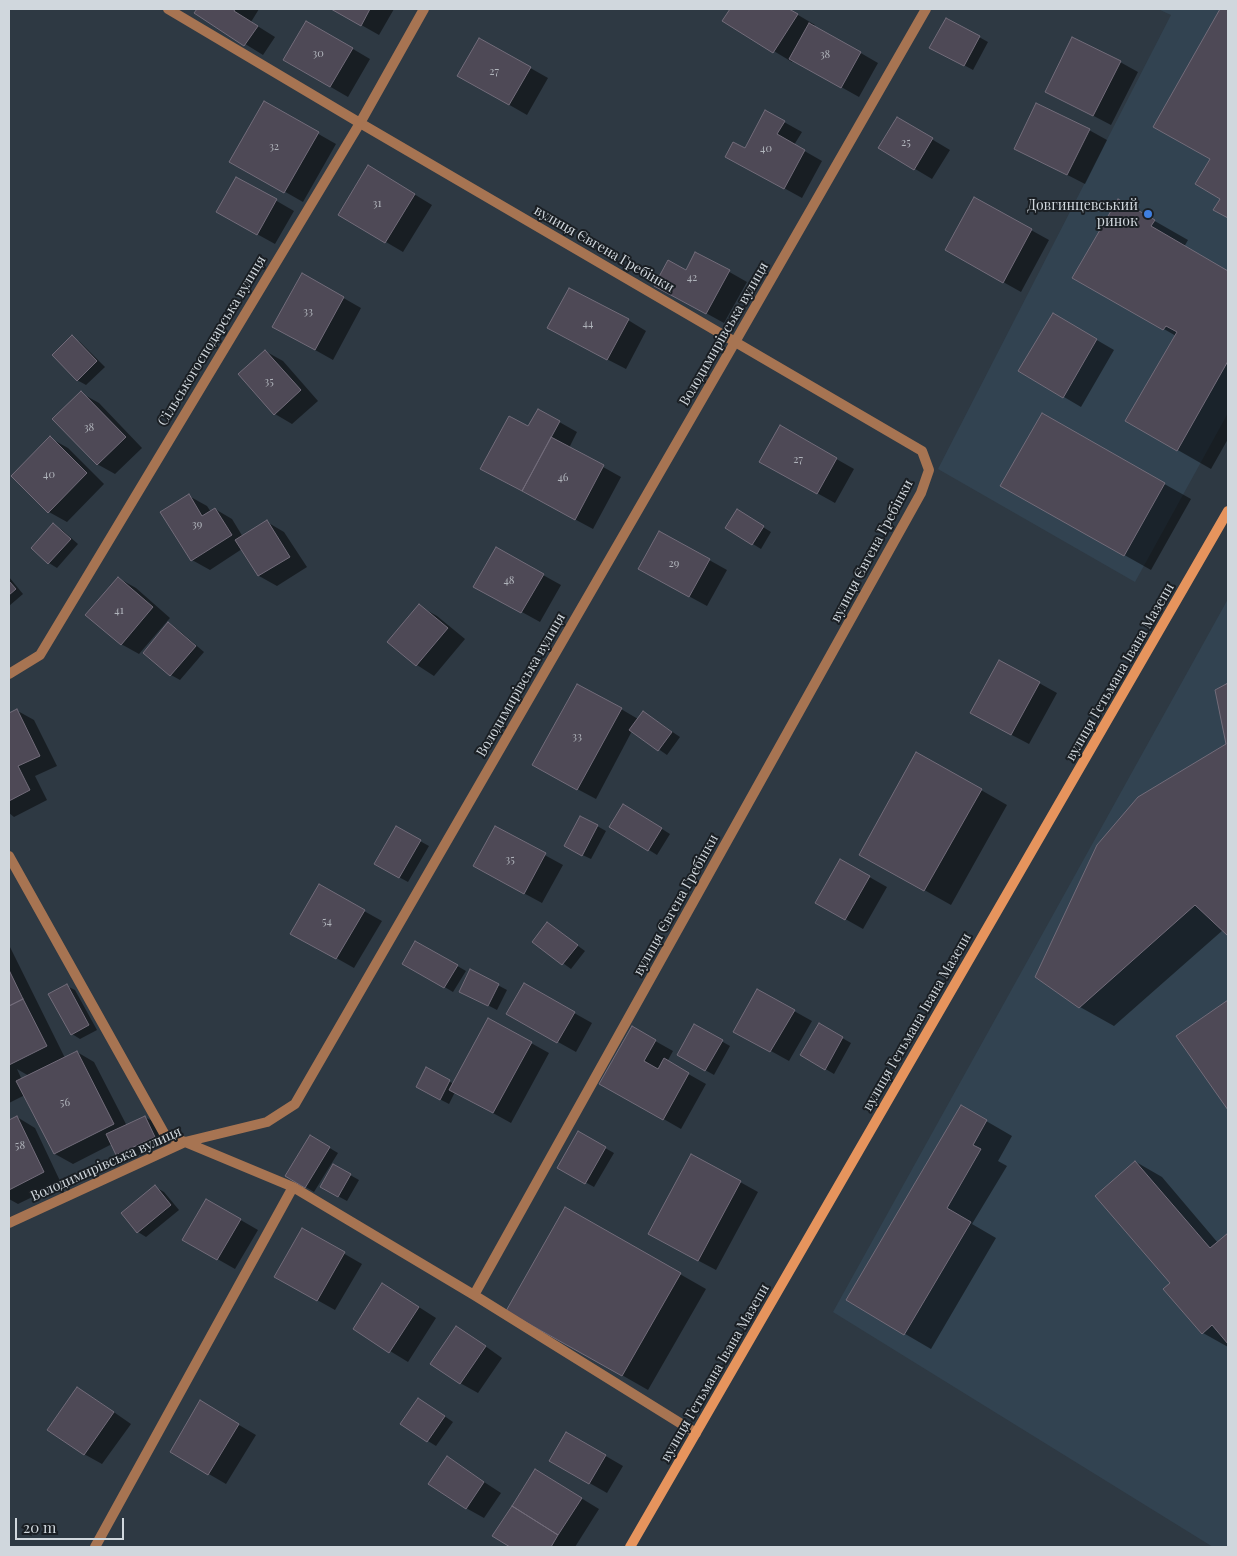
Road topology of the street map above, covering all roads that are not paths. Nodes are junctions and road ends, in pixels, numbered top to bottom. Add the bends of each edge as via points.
1 (168, 9) edge
2 (424, 9) edge
3 (926, 9) edge
4 (360, 123) junction
5 (735, 342) junction
6 (1228, 511) edge
7 (9, 674) edge
8 (9, 856) edge
9 (185, 1142) junction
10 (293, 1187) junction
11 (9, 1223) edge
12 (474, 1295) junction
13 (696, 1433) junction
14 (95, 1547) edge
15 (630, 1547) edge

1 - 4 street, вулиця Євгена Гребінки
2 - 4 street, Сільськогосподарська вулиця
3 - 5 street, Володимирівська вулиця
4 - 5 street, вулиця Євгена Гребінки
4 - 7 street, Сільськогосподарська вулиця via 40,655
5 - 9 street, Володимирівська вулиця via 295,1104 267,1122
5 - 12 street, вулиця Євгена Гребінки via 922,451 929,470 921,493
6 - 13 main road, вулиця Гетьмана Івана Мазепи
8 - 9 street via 165,1135
9 - 10 street
9 - 11 street, Володимирівська вулиця
10 - 12 street
10 - 14 street
12 - 13 street
13 - 15 main road, вулиця Гетьмана Івана Мазепи

